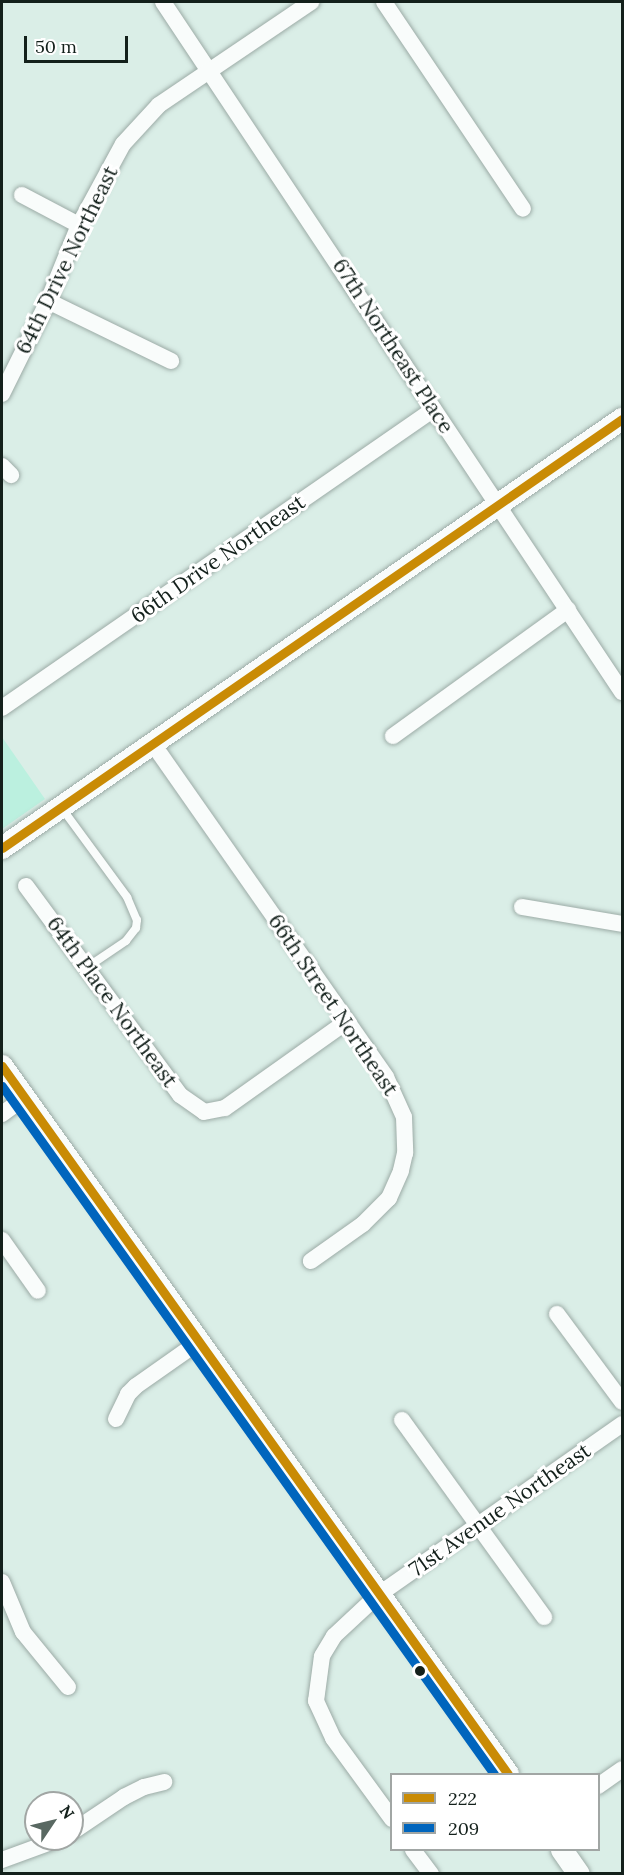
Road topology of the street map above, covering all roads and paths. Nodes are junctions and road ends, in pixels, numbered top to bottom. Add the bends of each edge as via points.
1 (163, 2) edge
2 (311, 2) edge
3 (384, 2) edge
4 (208, 70) junction
5 (22, 195) dead end
6 (523, 209) dead end
7 (79, 225) junction
8 (48, 301) junction
9 (171, 361) dead end
10 (2, 394) edge
11 (434, 409) junction
12 (622, 419) edge
13 (499, 505) junction
14 (568, 610) junction
15 (622, 692) edge
16 (2, 708) edge
17 (393, 736) dead end
18 (153, 744) junction
19 (61, 807) junction
20 (2, 848) edge
21 (26, 886) dead end
22 (522, 907) dead end
23 (622, 924) edge
24 (86, 968) junction
25 (346, 1022) junction
26 (2, 1066) edge
27 (24, 1098) junction
28 (2, 1114) edge
29 (2, 1240) edge
30 (311, 1261) dead end
31 (38, 1291) dead end
32 (557, 1314) dead end
33 (200, 1341) junction
34 (622, 1402) edge
35 (116, 1419) dead end
36 (402, 1420) dead end
37 (622, 1424) edge
38 (477, 1526) junction
39 (2, 1582) edge
40 (378, 1595) junction
41 (543, 1617) dead end
42 (68, 1687) dead end
43 (622, 1769) edge
44 (507, 1773) edge
45 (164, 1782) dead end
46 (600, 1785) edge
47 (390, 1816) edge
48 (84, 1824) edge
49 (26, 1851) edge
50 (414, 1851) edge
51 (563, 1851) edge
52 (2, 1860) edge
53 (431, 1874) edge
54 (579, 1874) edge

1 - 4 street, 67th Northeast Place
2 - 4 street, 64th Drive Northeast
3 - 6 street
4 - 7 street, 64th Drive Northeast via 138,125 123,144
4 - 11 street, 67th Northeast Place
5 - 7 street
7 - 8 street, 64th Drive Northeast
8 - 9 street
8 - 10 street, 64th Drive Northeast
11 - 13 street, 67th Northeast Place
11 - 16 street, 66th Drive Northeast
12 - 13 main road
13 - 14 street, 67th Northeast Place
13 - 18 main road
14 - 15 street, 67th Northeast Place
14 - 17 street
18 - 19 main road
18 - 25 street, 66th Street Northeast
19 - 20 main road
19 - 24 lane via 127,897 138,920 126,941
21 - 24 street, 64th Place Northeast
22 - 23 street
24 - 25 street, 64th Place Northeast via 180,1095 204,1112 225,1107
25 - 30 street, 66th Street Northeast via 397,1098 404,1117 405,1153 395,1185 381,1209
26 - 27 main road
27 - 28 street
27 - 33 main road
29 - 31 street
32 - 34 street
33 - 35 street via 136,1386
33 - 40 main road
36 - 38 street
37 - 38 street, 71st Avenue Northeast
38 - 40 street, 71st Avenue Northeast
38 - 41 street
39 - 42 street via 22,1632
40 - 44 main road
40 - 47 street, 71st Avenue Northeast via 333,1636 322,1656 316,1701 333,1738
43 - 46 street
45 - 48 street via 124,1797
49 - 52 street
50 - 53 street
51 - 54 main road

